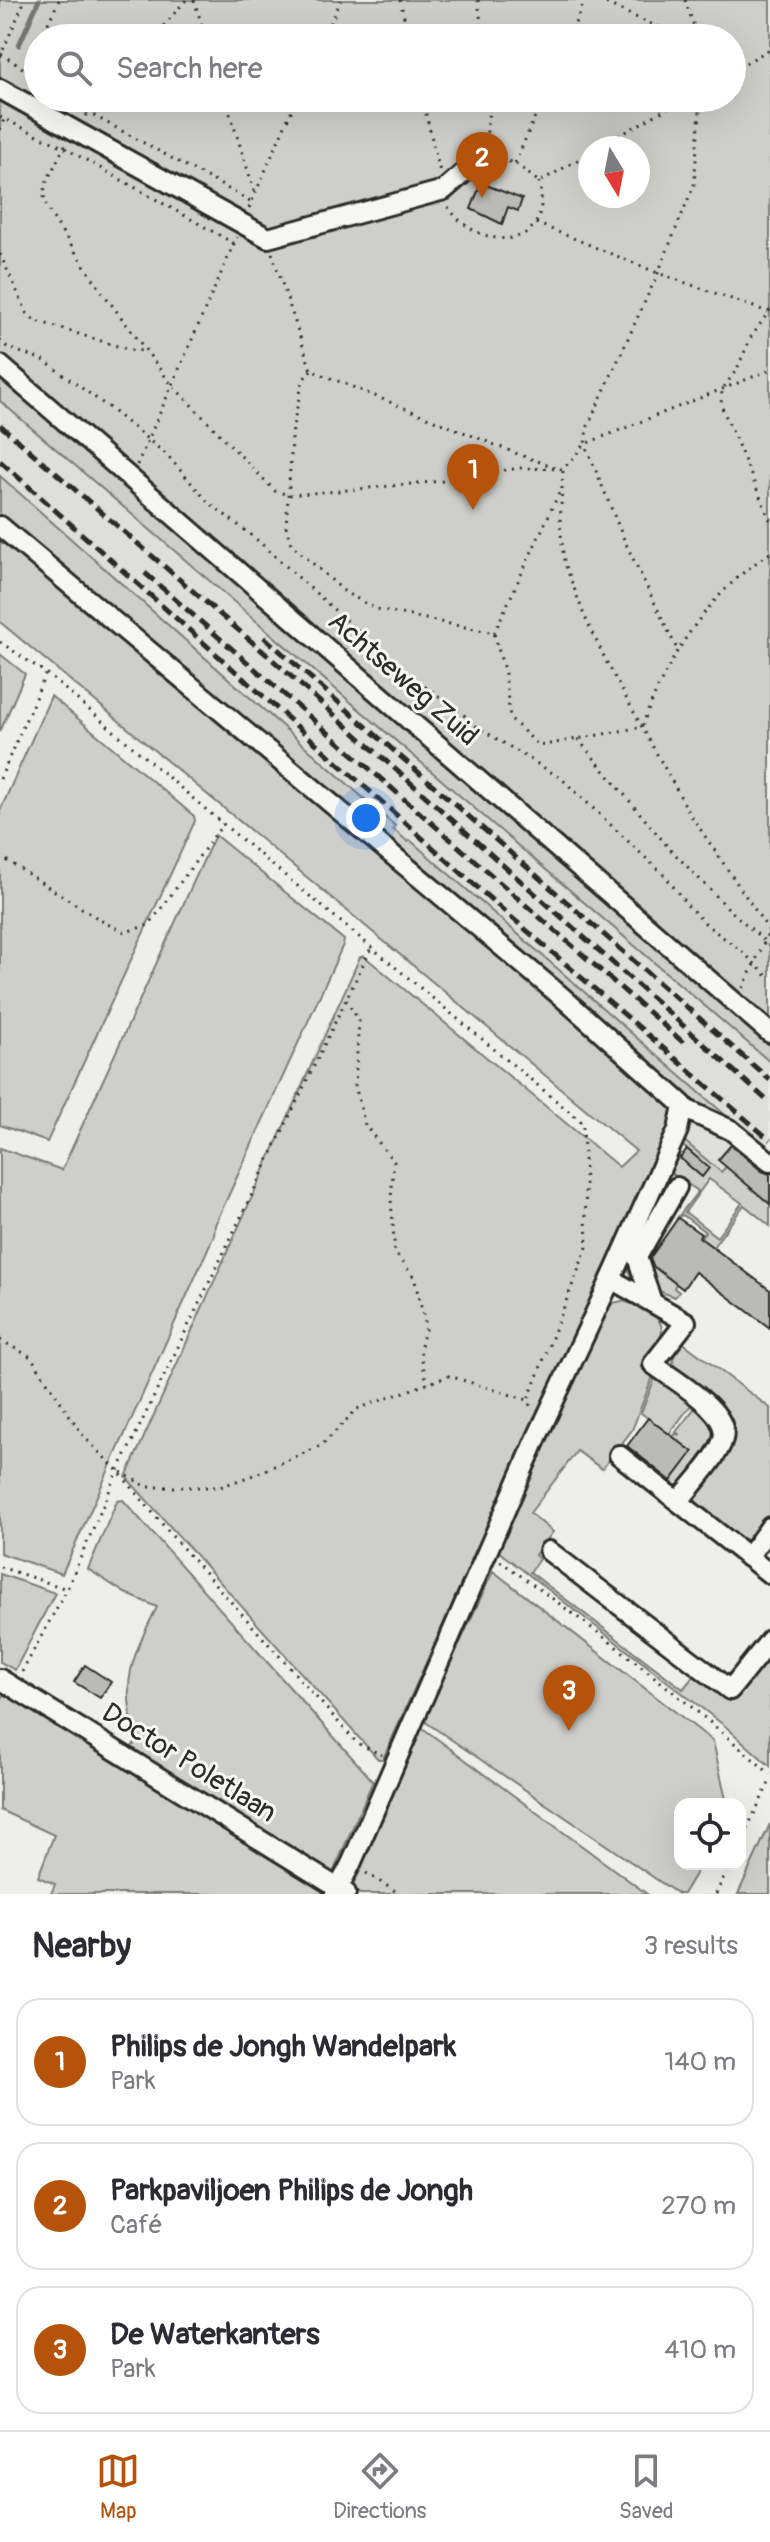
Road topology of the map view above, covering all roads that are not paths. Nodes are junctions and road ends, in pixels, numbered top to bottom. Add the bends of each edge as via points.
1 (0, 89) edge
2 (24, 102) edge
3 (42, 112) edge
4 (476, 162) road end
5 (0, 365) edge
6 (0, 526) edge
7 (770, 1033) edge
8 (683, 1108) junction
9 (770, 1162) edge
10 (677, 1187) dead end
11 (611, 1279) junction
12 (652, 1302) junction
13 (619, 1455) dead end
14 (679, 1501) junction
15 (770, 1527) edge
16 (549, 1551) dead end
17 (748, 1557) junction
18 (770, 1574) edge
19 (770, 1640) edge
20 (0, 1679) edge
21 (341, 1892) edge

1 - 2 street
3 - 4 street via 268,238 444,190
5 - 7 street, Achtseweg Zuid
6 - 8 street via 573,1006
8 - 9 street via 731,1130
8 - 11 street via 676,1148
10 - 12 street via 637,1257
11 - 12 street
11 - 21 street
12 - 14 street via 686,1322 653,1364 714,1410 723,1426 719,1449
13 - 14 street
14 - 17 street
15 - 17 street
16 - 19 street via 730,1690
17 - 18 street
20 - 21 street, Doctor Poletlaan

